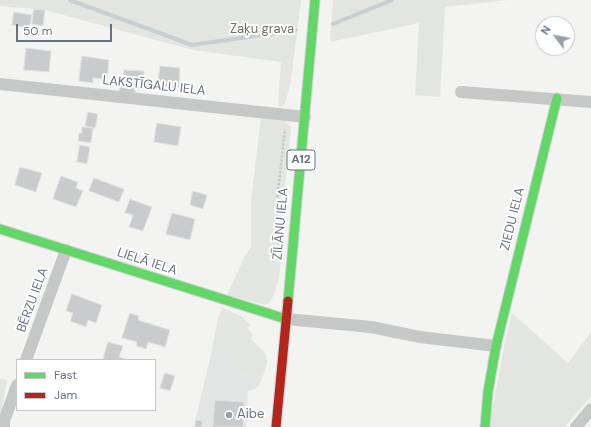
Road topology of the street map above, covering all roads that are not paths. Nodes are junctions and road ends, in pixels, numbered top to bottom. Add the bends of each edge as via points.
1 (315, 0) edge
2 (0, 84) edge
3 (461, 92) dead end
4 (557, 98) junction
5 (591, 102) edge
6 (304, 117) junction
7 (0, 229) edge
8 (66, 250) junction
9 (286, 319) junction
10 (496, 346) junction
11 (26, 359) edge
12 (16, 388) edge
13 (591, 409) edge
14 (3, 424) edge
15 (276, 427) edge
16 (485, 427) edge
17 (576, 427) edge

1 - 6 main road, ZĪLĀNU IELA / A12
2 - 6 street, LAKSTĪGALU IELA
3 - 4 street
4 - 5 street
4 - 10 main road, ZIEDU IELA
6 - 9 main road, ZĪLĀNU IELA / A12
7 - 8 main road, LIELĀ IELA
8 - 9 main road, LIELĀ IELA
8 - 11 street, BĒRZU IELA
9 - 10 street via 371,327 420,337
9 - 15 main road, ZĪLĀNU IELA / A12
10 - 16 main road, ZIEDU IELA
12 - 14 street
13 - 17 street

